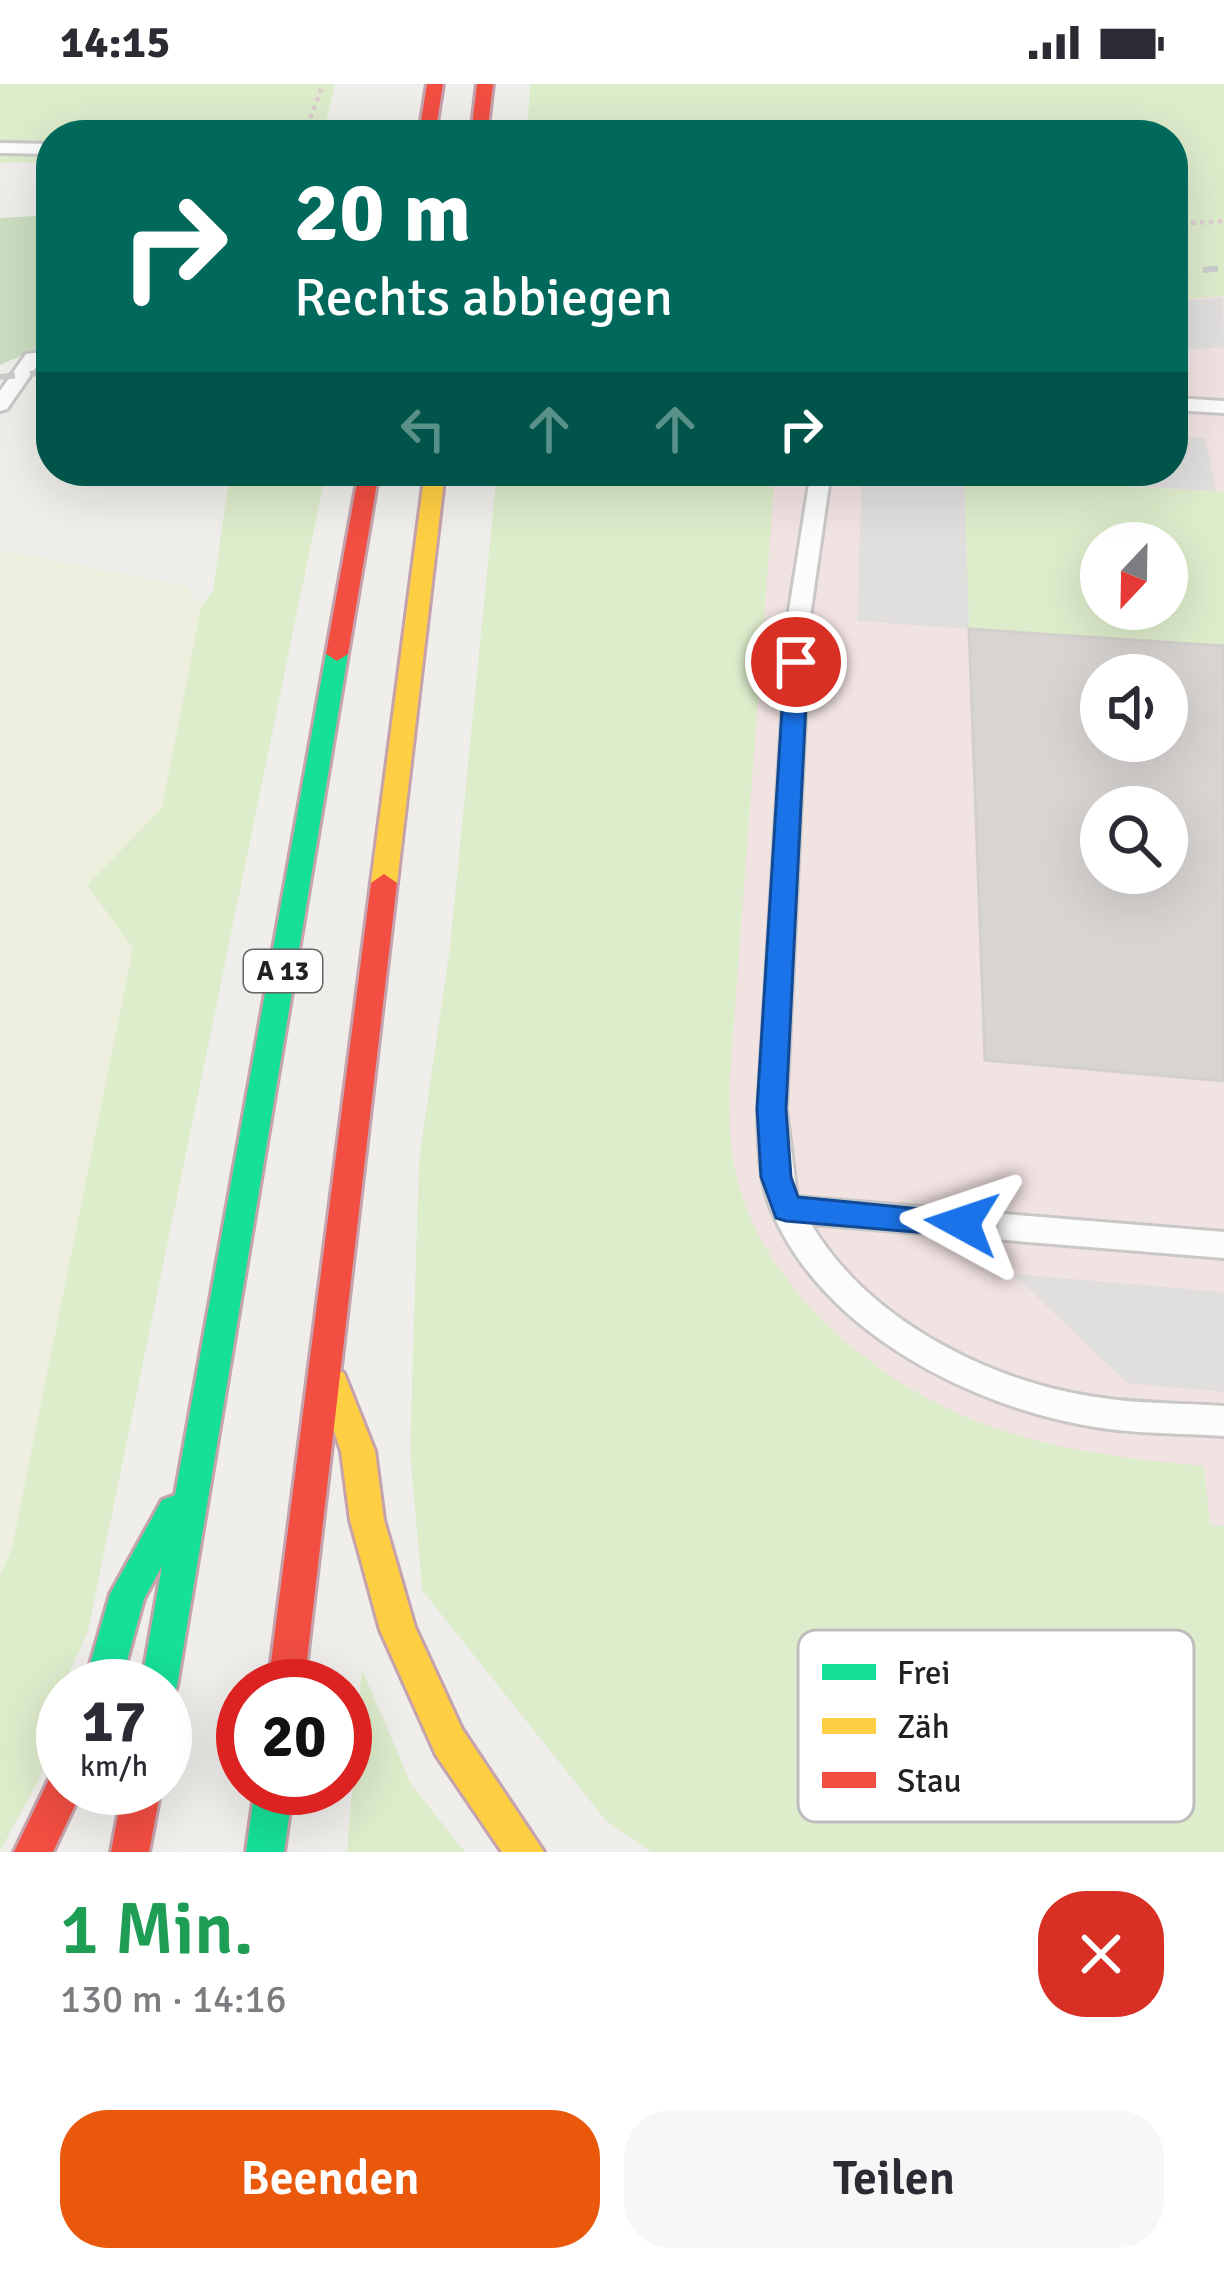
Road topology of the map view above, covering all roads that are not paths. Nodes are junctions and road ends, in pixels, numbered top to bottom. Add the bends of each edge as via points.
1 (435, 84) edge
2 (485, 84) edge
3 (429, 120) edge
4 (480, 120) edge
5 (0, 148) edge
6 (36, 149) edge
7 (36, 358) edge
8 (0, 405) edge
9 (1188, 405) edge
10 (1224, 407) edge
11 (366, 486) edge
12 (433, 486) edge
13 (819, 486) edge
14 (786, 1209) junction
15 (1224, 1245) edge
16 (327, 1365) junction
17 (1224, 1421) edge
18 (197, 1472) junction
19 (110, 1659) edge
20 (165, 1659) edge
21 (289, 1659) edge
22 (50, 1815) edge
23 (137, 1815) edge
24 (271, 1815) edge
25 (32, 1852) edge
26 (130, 1852) edge
27 (266, 1852) edge
28 (525, 1852) edge

1 - 3 highway
2 - 4 highway
5 - 6 lane
7 - 8 lane
9 - 10 lane
11 - 18 highway, A 13
12 - 16 highway
13 - 14 lane via 799,617 772,1109
14 - 15 lane
14 - 17 lane via 818,1259 859,1300 947,1364 1083,1410
16 - 21 highway
16 - 28 highway via 358,1451 367,1520 398,1630 449,1742
18 - 19 highway via 128,1594
18 - 20 highway, A 13
22 - 25 highway
23 - 26 highway
24 - 27 highway

